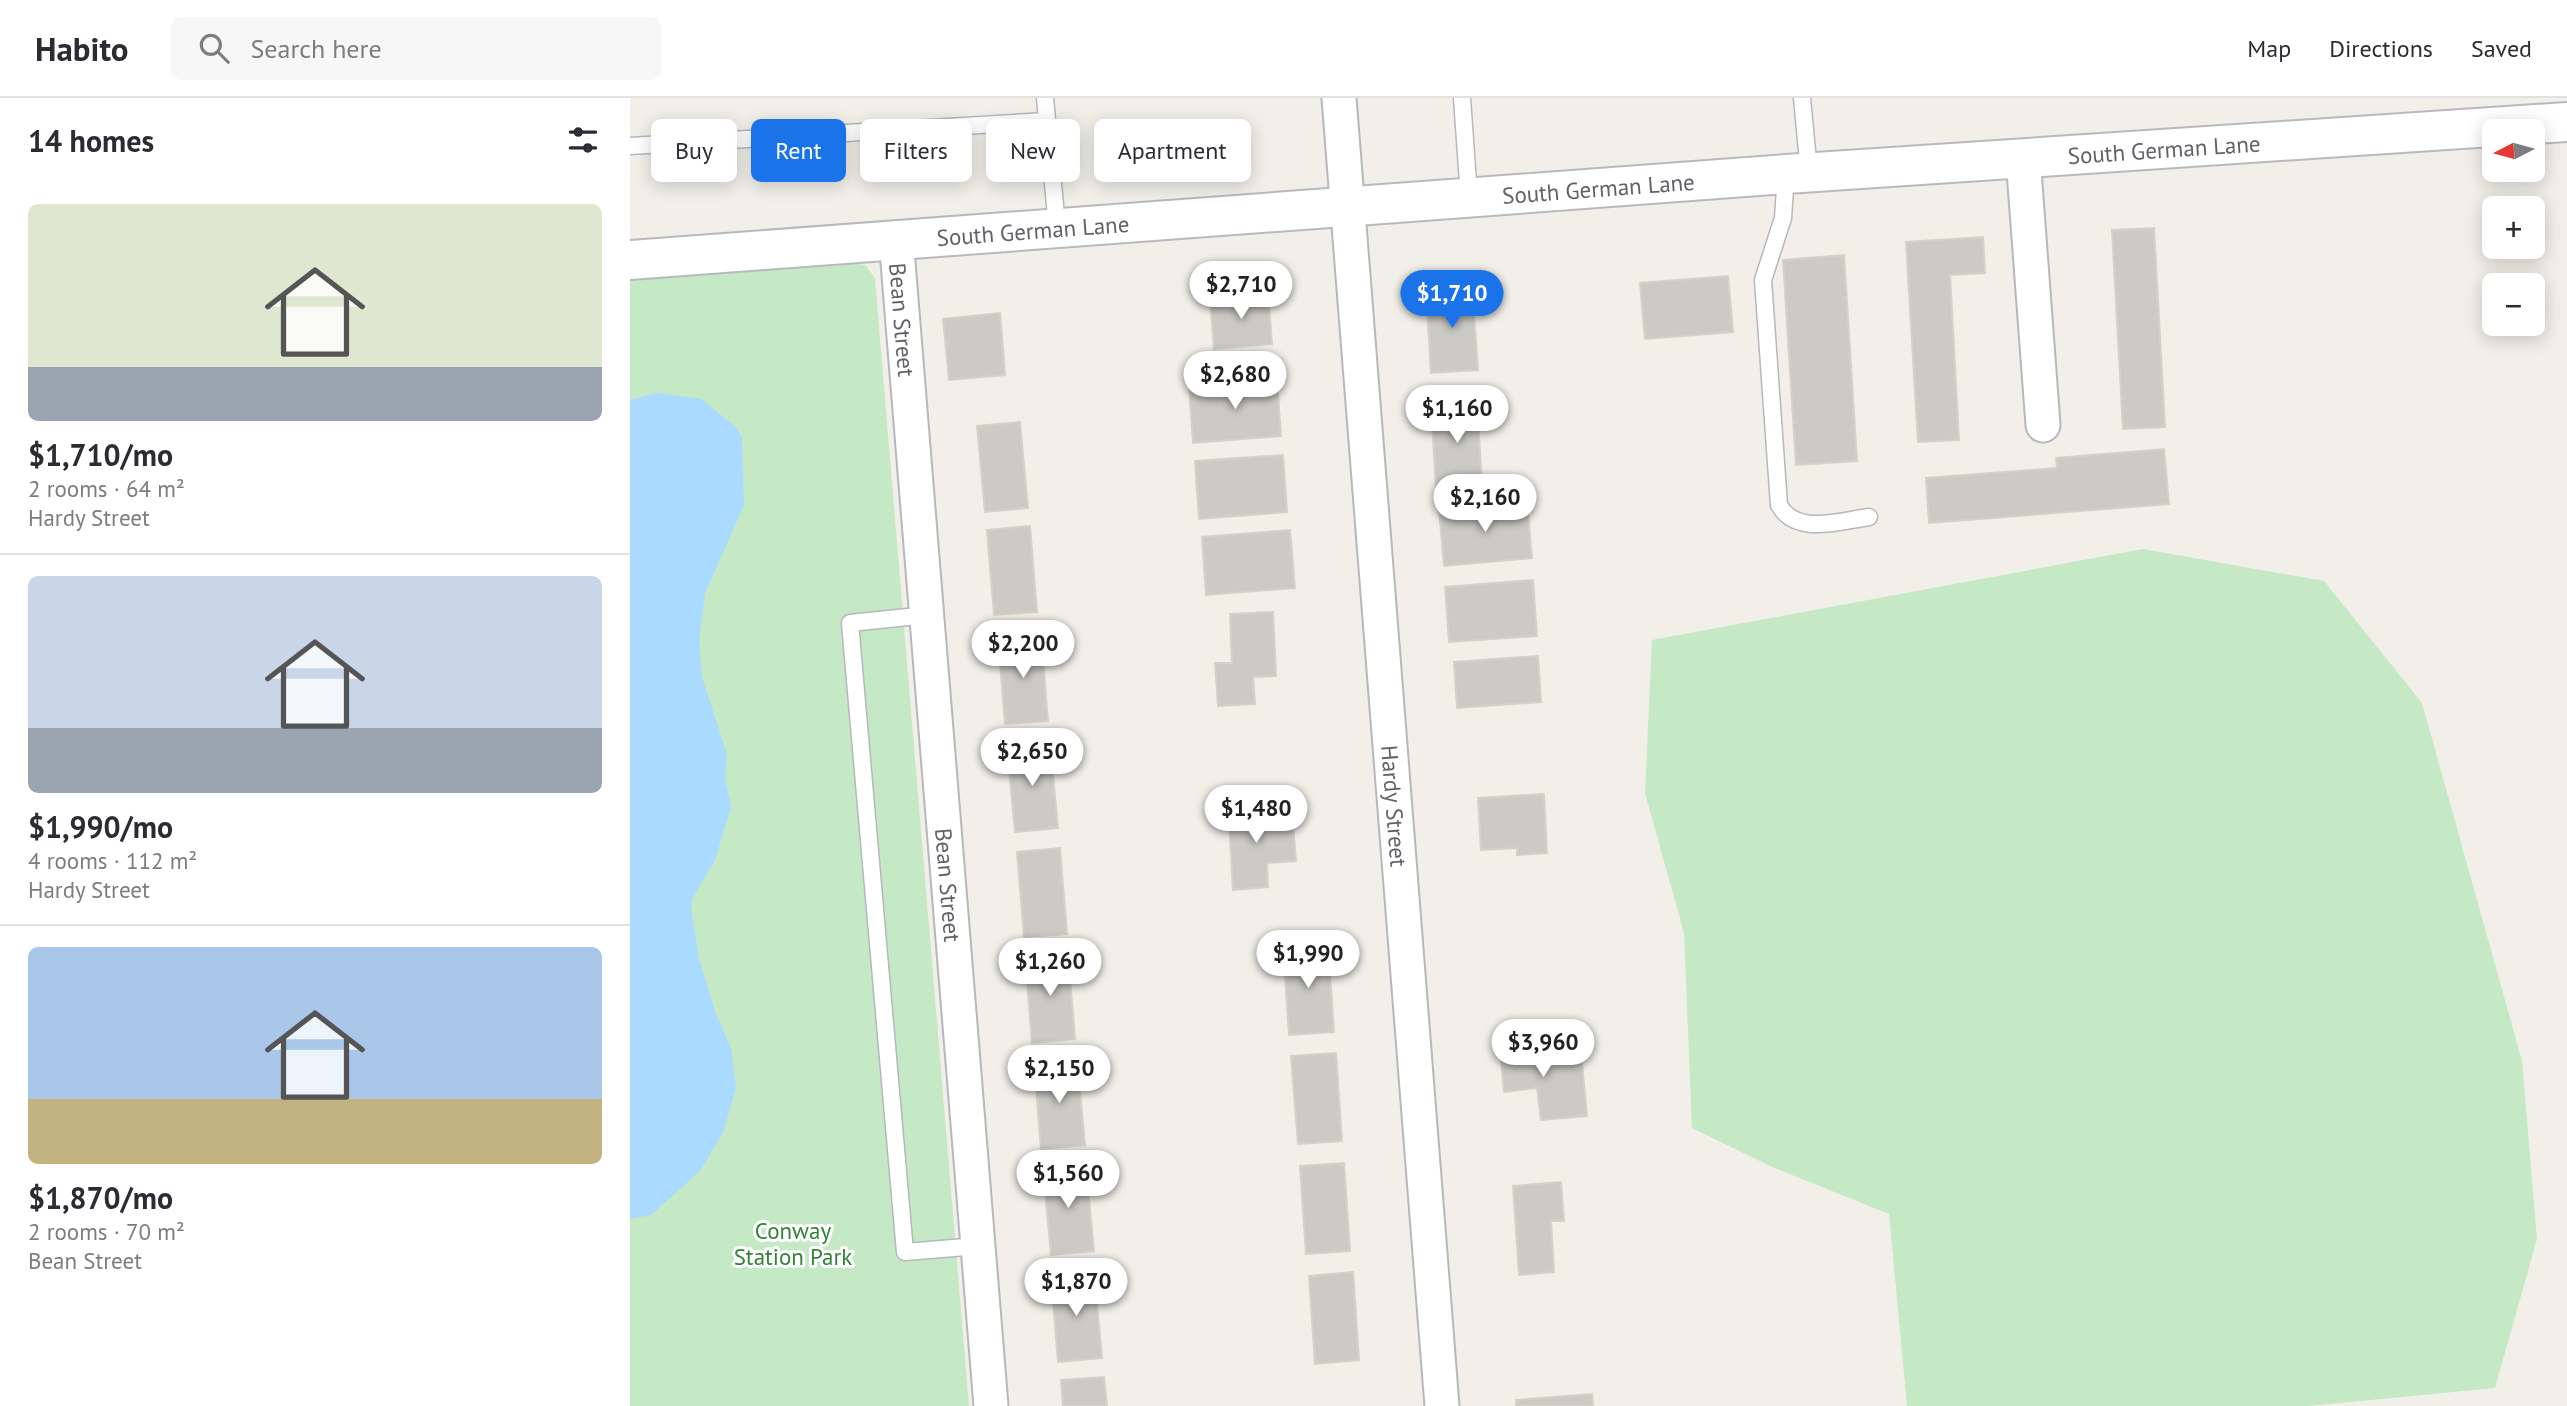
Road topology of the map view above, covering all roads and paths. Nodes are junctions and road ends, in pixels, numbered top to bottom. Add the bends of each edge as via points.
1 (1045, 98) edge
2 (1339, 98) edge
3 (1462, 98) edge
4 (1802, 98) edge
5 (1046, 119) edge
6 (2567, 122) edge
7 (986, 125) edge
8 (630, 146) edge
9 (2023, 158) junction
10 (1797, 173) junction
11 (1052, 182) edge
12 (1469, 197) junction
13 (1346, 206) junction
14 (1057, 227) junction
15 (896, 238) junction
16 (630, 260) edge
17 (2043, 425) dead end
18 (1869, 517) dead end
19 (927, 615) junction
20 (978, 1247) junction
21 (991, 1406) edge
22 (1442, 1406) edge

1 - 5 lane
2 - 13 street, Hardy Street
3 - 12 lane
4 - 10 lane
6 - 9 street, South German Lane
7 - 8 lane
9 - 10 street, South German Lane
9 - 17 street
10 - 12 street, South German Lane
10 - 18 lane via 1763,280 1779,505 1785,515 1806,524
11 - 14 lane
12 - 13 street, South German Lane
13 - 14 street, South German Lane
13 - 22 street, Hardy Street
14 - 15 street, South German Lane
15 - 16 street, South German Lane
15 - 19 street, Bean Street
19 - 20 street, Bean Street
19 - 20 lane via 850,623 905,1252
20 - 21 street, Bean Street

